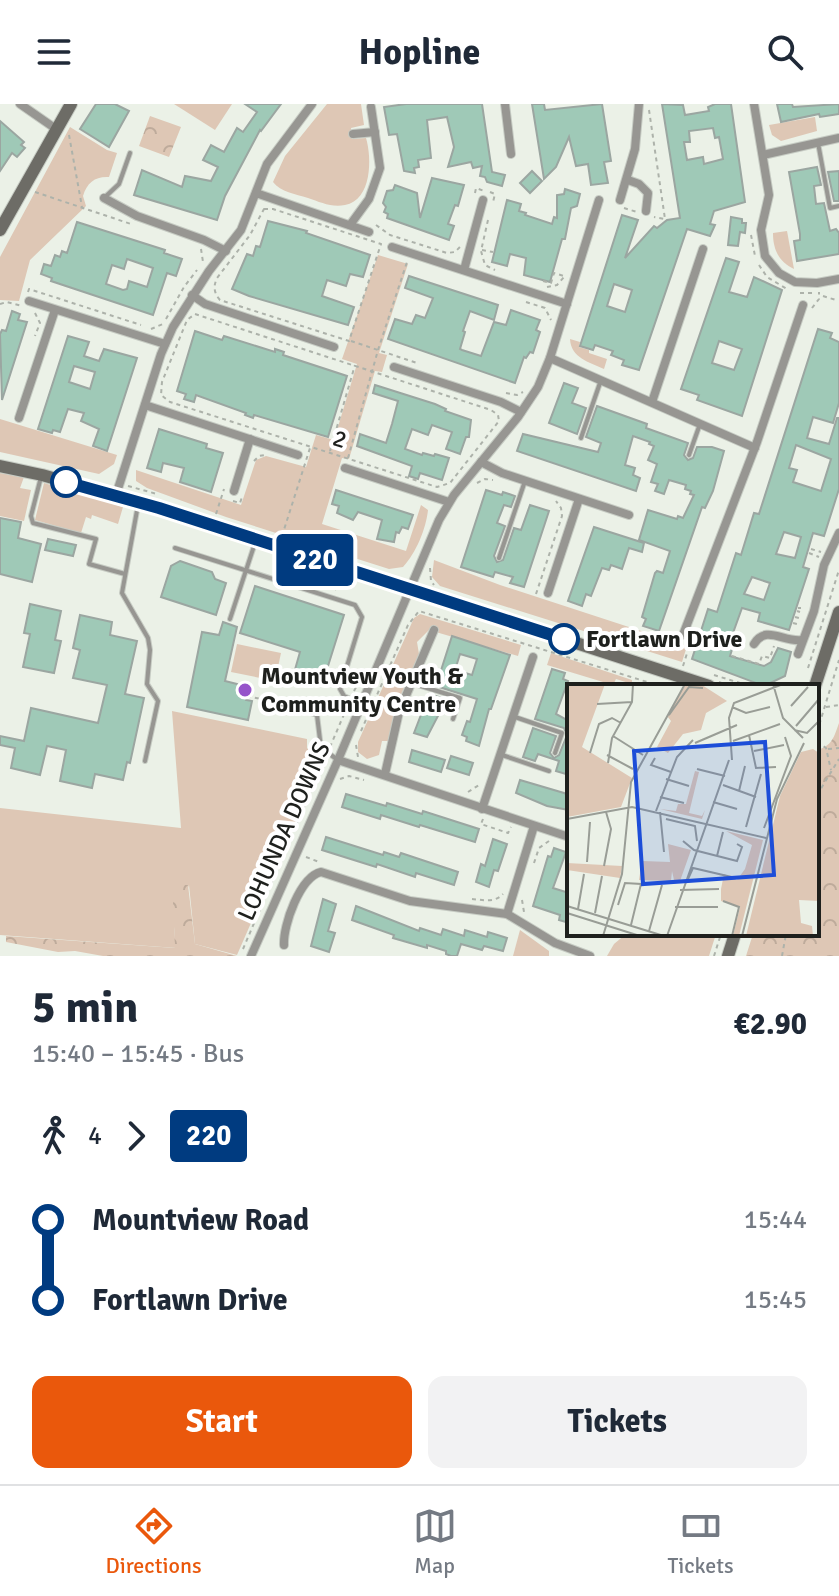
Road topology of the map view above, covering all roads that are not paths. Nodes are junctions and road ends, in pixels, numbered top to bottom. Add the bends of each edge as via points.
1 (20, 104) edge
2 (71, 104) edge
3 (505, 104) edge
4 (639, 104) edge
5 (754, 104) edge
6 (371, 107) dead end
7 (309, 108) edge
8 (57, 127) junction
9 (375, 132) junction
10 (353, 134) dead end
11 (839, 138) edge
12 (818, 143) junction
13 (130, 153) dead end
14 (511, 154) dead end
15 (763, 155) junction
16 (628, 180) junction
17 (256, 193) junction
18 (479, 197) road end
19 (104, 198) joint
20 (599, 200) dead end
21 (620, 200) dead end
22 (839, 206) edge
23 (646, 211) dead end
24 (350, 225) junction
25 (0, 230) edge
26 (369, 232) dead end
27 (390, 246) road end
28 (703, 249) dead end
29 (226, 251) junction
30 (464, 270) junction
31 (839, 279) edge
32 (192, 295) junction
33 (567, 304) junction
34 (28, 305) road end
35 (807, 307) road end
36 (55, 310) junction
37 (165, 344) junction
38 (334, 347) dead end
39 (550, 358) junction
40 (394, 367) dead end
41 (601, 380) junction
42 (652, 402) junction
43 (145, 405) junction
44 (521, 412) junction
45 (19, 418) dead end
46 (700, 424) junction
47 (581, 438) dead end
48 (250, 439) junction
49 (755, 448) junction
50 (298, 455) dead end
51 (689, 455) dead end
52 (481, 462) junction
53 (347, 463) road end
54 (0, 466) edge
55 (42, 475) junction
56 (525, 481) junction
57 (234, 490) road end
58 (116, 495) junction
59 (579, 499) junction
60 (139, 502) junction
61 (449, 502) junction
62 (629, 515) dead end
63 (839, 533) edge
64 (256, 541) junction
65 (175, 548) dead end
66 (499, 558) dead end
67 (246, 572) junction
68 (125, 574) junction
69 (410, 590) junction
70 (548, 593) dead end
71 (839, 612) edge
72 (230, 619) dead end
73 (434, 630) dead end
74 (683, 635) dead end
75 (802, 640) junction
76 (417, 641) dead end
77 (754, 644) dead end
78 (428, 645) junction
79 (798, 654) dead end
80 (533, 657) dead end
81 (411, 683) junction
82 (703, 684) edge
83 (816, 684) edge
84 (273, 701) road end
85 (361, 704) junction
86 (513, 716) junction
87 (453, 719) dead end
88 (555, 753) dead end
89 (500, 755) junction
90 (338, 760) junction
91 (145, 761) dead end
92 (549, 771) dead end
93 (385, 774) junction
94 (480, 812) junction
95 (534, 826) junction
96 (567, 836) edge
97 (507, 914) junction
98 (734, 936) edge
99 (284, 945) dead end
100 (251, 956) edge
101 (590, 956) edge
102 (728, 956) edge

1 - 8 street
2 - 8 street
3 - 14 street
4 - 16 street
5 - 15 street
6 - 9 street
7 - 17 street via 270,159
8 - 25 street
9 - 10 street
9 - 24 street via 379,175
11 - 12 street
12 - 15 street
12 - 22 lane via 830,208
13 - 19 lane via 119,184
15 - 31 street via 769,195 761,233 765,256 789,280 805,284
16 - 21 street
16 - 23 street via 648,193
17 - 24 street
17 - 29 street
18 - 30 street
19 - 29 street
20 - 33 street, LOHUNDA DOWNS
24 - 26 street
27 - 30 street
28 - 42 street
29 - 32 street
30 - 33 street
32 - 37 street
32 - 38 street
33 - 39 street, LOHUNDA DOWNS
34 - 36 street
35 - 49 street
36 - 37 street
36 - 45 street
37 - 43 street
39 - 41 street
39 - 44 street, LOHUNDA DOWNS
40 - 44 street
41 - 42 street
41 - 47 lane
42 - 46 street
43 - 48 street
43 - 58 street
44 - 52 street, LOHUNDA DOWNS
46 - 49 street
46 - 51 lane
48 - 50 street
48 - 57 street
49 - 74 street
52 - 56 street
52 - 61 street, LOHUNDA DOWNS
53 - 61 street
54 - 55 street
55 - 58 street
55 - 68 lane via 33,523 96,539 89,564
56 - 59 street
56 - 66 lane
58 - 60 street
59 - 62 street
59 - 70 street
60 - 64 street
60 - 68 lane
61 - 69 street, LOHUNDA DOWNS
63 - 75 street
64 - 67 lane
64 - 69 street
65 - 67 lane
67 - 72 lane
67 - 85 lane via 350,603 361,611 340,689
68 - 91 lane via 122,593 148,638 147,684 158,701
69 - 82 street
69 - 85 street, LOHUNDA DOWNS
71 - 83 street
73 - 78 street
75 - 77 street via 765,634
75 - 79 street
76 - 78 street
78 - 81 street
80 - 86 street
81 - 87 lane via 460,698
81 - 93 street
84 - 90 lane via 317,715 318,742
85 - 90 street, LOHUNDA DOWNS
86 - 88 lane via 562,733
86 - 89 street
89 - 92 lane
89 - 94 street
90 - 93 street
90 - 100 street, LOHUNDA DOWNS
93 - 94 street
94 - 95 street
95 - 96 street
95 - 97 street
97 - 99 street via 410,901 321,872 304,885 285,929
97 - 101 street via 555,943
98 - 102 street

